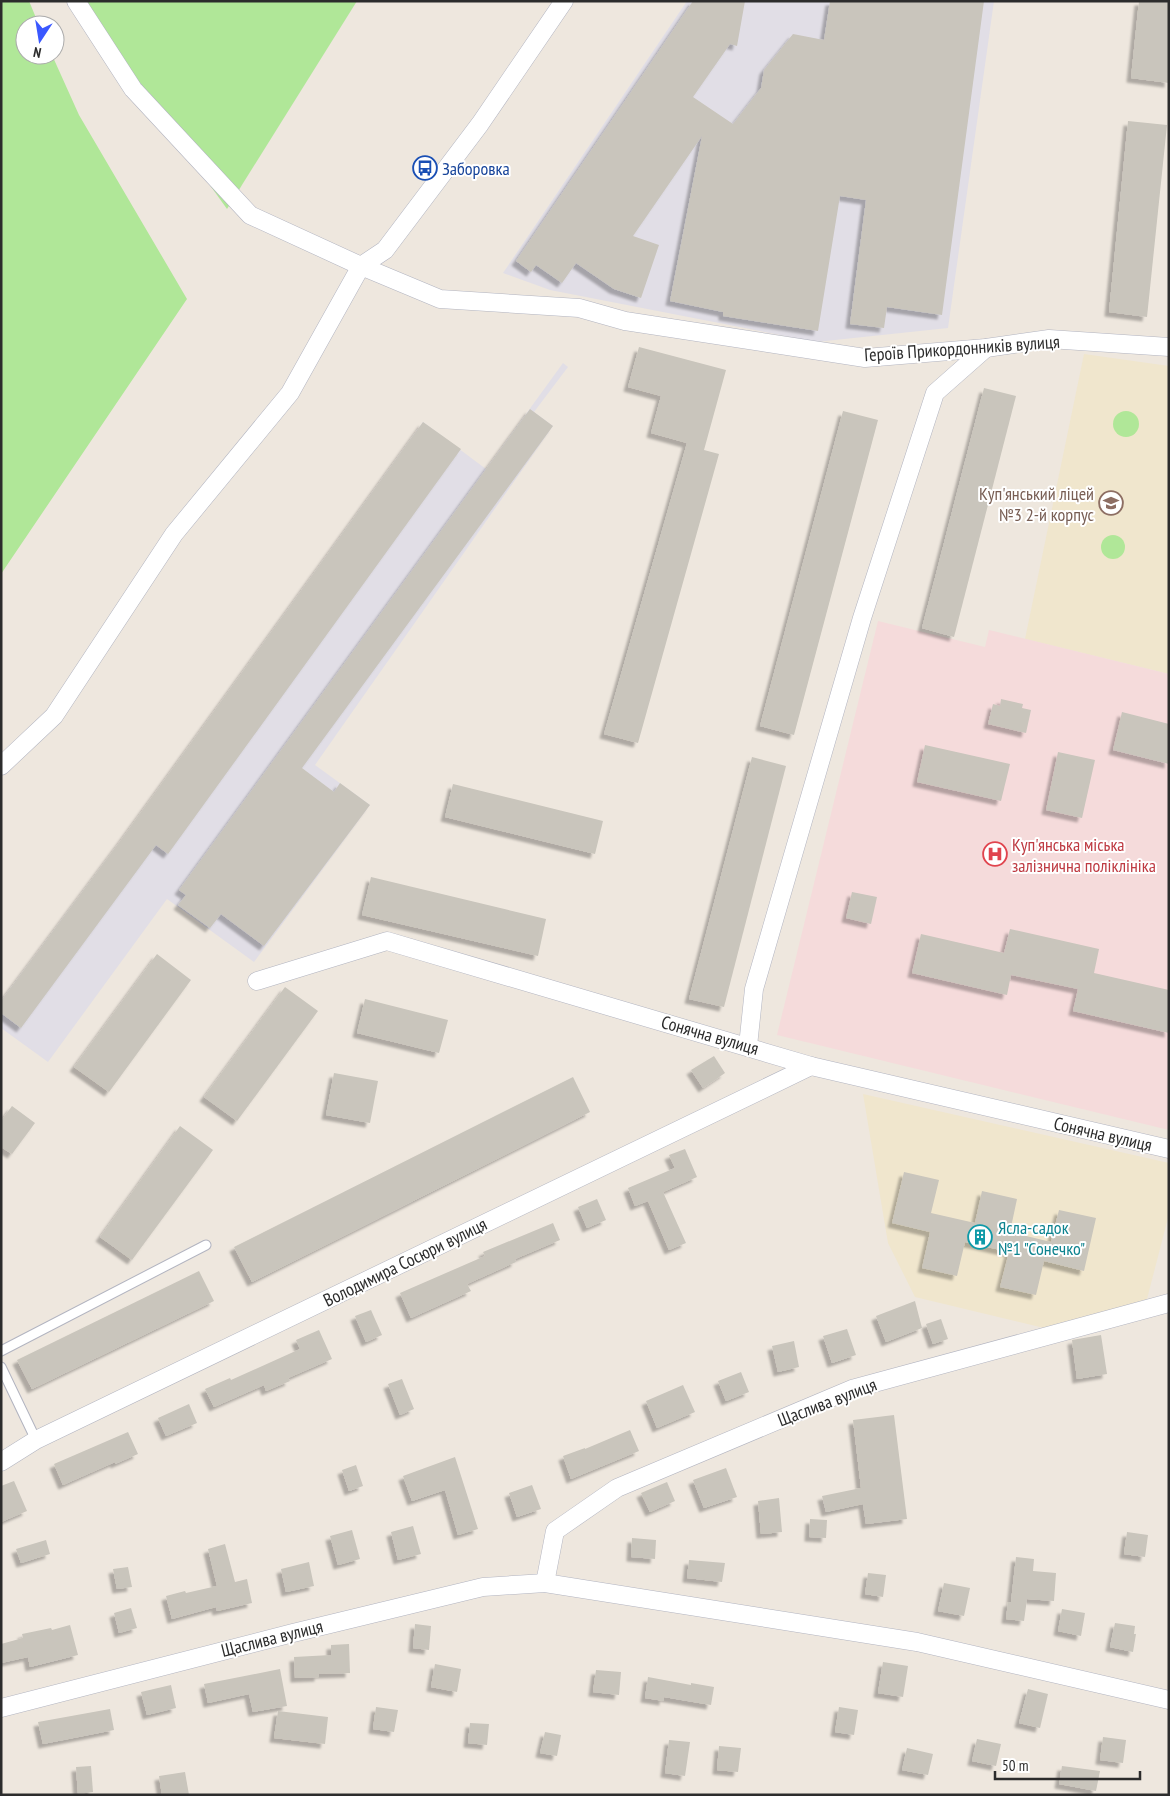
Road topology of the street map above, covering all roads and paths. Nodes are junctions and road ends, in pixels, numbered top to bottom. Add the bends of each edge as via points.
1 (76, 1) edge
2 (564, 1) edge
3 (361, 266) junction
4 (1169, 347) edge
5 (986, 348) junction
6 (1, 766) edge
7 (257, 981) dead end
8 (748, 1046) junction
9 (811, 1066) junction
10 (1169, 1149) edge
11 (206, 1245) dead end
12 (1169, 1303) edge
13 (1, 1351) edge
14 (1, 1367) edge
15 (36, 1440) junction
16 (1, 1462) edge
17 (545, 1583) junction
18 (1169, 1700) edge
19 (1, 1708) edge

1 - 3 street, Героїв Прикордонників вулиця via 133,90 250,215
2 - 3 street via 480,124 385,250
3 - 5 street, Героїв Прикордонників вулиця via 440,299 579,308 625,321 865,358
3 - 6 street via 290,393 174,534 54,716
4 - 5 street, Героїв Прикордонників вулиця via 1049,339
5 - 8 street via 935,393 862,618 754,989
7 - 8 street, Сонячна вулиця via 387,941
8 - 9 street, Сонячна вулиця
9 - 10 street, Сонячна вулиця
9 - 15 street, Володимира Сосюри вулиця
11 - 13 lane
12 - 17 street, Щаслива вулиця via 852,1389 618,1488 555,1531
14 - 15 lane
15 - 16 street, Володимира Сосюри вулиця
17 - 18 street, Щаслива вулиця via 917,1642
17 - 19 street, Щаслива вулиця via 483,1587 293,1632

